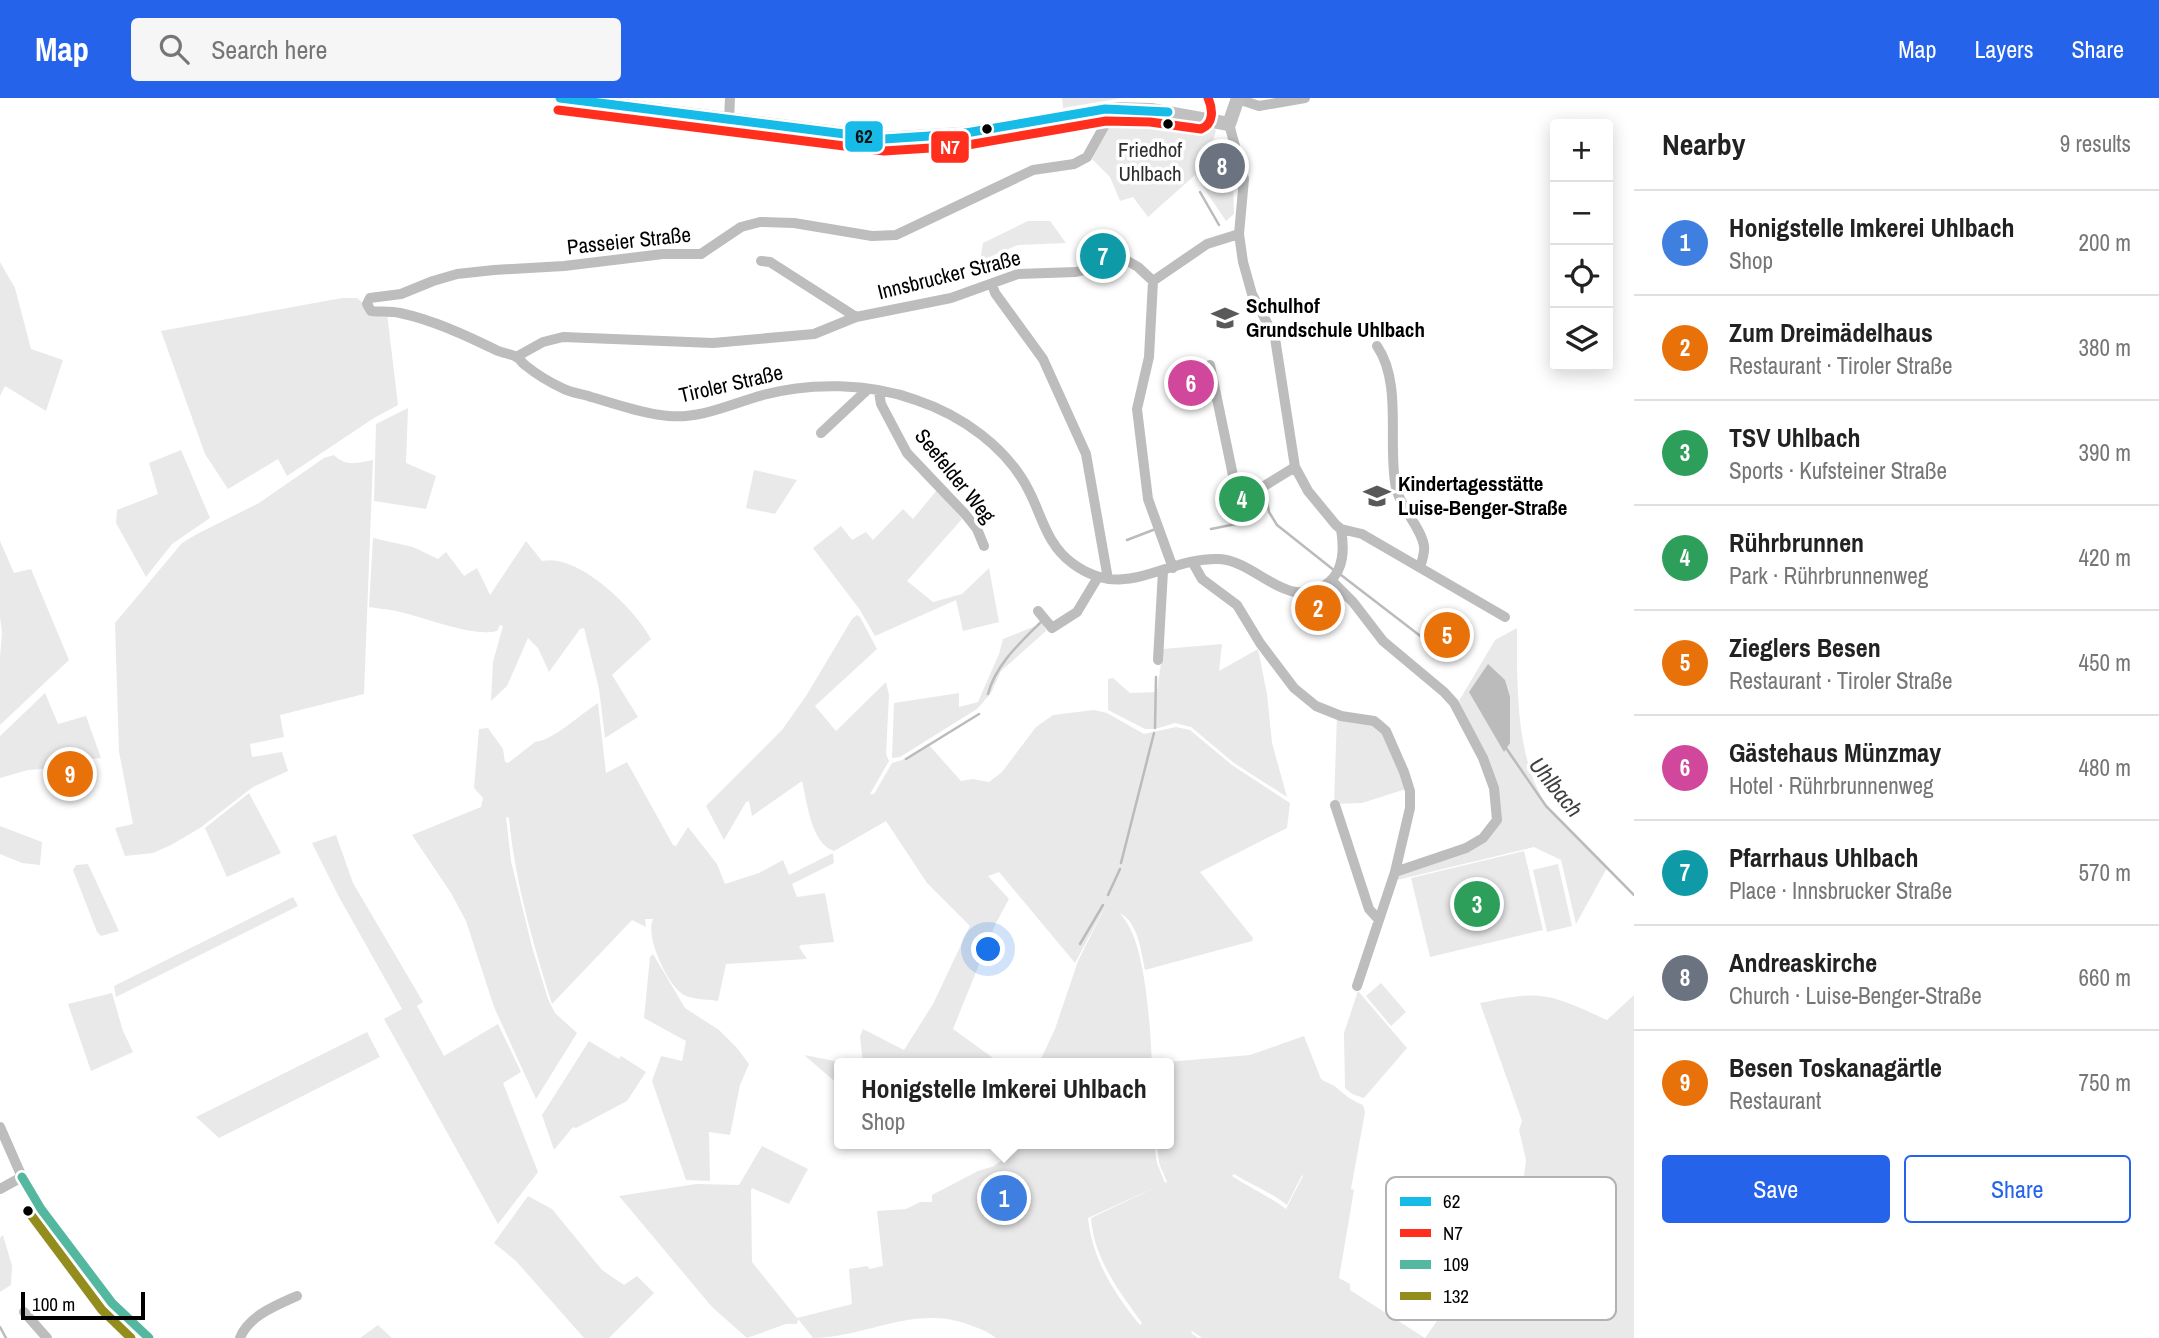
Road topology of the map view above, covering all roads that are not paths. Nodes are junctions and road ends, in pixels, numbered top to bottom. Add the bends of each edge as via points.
1 (560, 98) edge
2 (730, 98) edge
3 (1305, 98) edge
4 (1238, 99) edge
5 (1105, 109) junction
6 (729, 120) junction
7 (1229, 124) junction
8 (1240, 234) junction
9 (761, 261) dead end
10 (1153, 281) junction
11 (992, 284) junction
12 (856, 317) junction
13 (1377, 346) dead end
14 (516, 357) junction
15 (1210, 365) dead end
16 (564, 390) joint
17 (867, 390) junction
18 (879, 392) junction
19 (821, 433) dead end
20 (1295, 467) junction
21 (1341, 529) junction
22 (984, 546) dead end
23 (1193, 563) junction
24 (1420, 567) junction
25 (1173, 568) junction
26 (1163, 571) junction
27 (1335, 575) junction
28 (1103, 578) junction
29 (1038, 611) dead end
30 (1505, 617) dead end
31 (1158, 660) dead end
32 (1335, 805) dead end
33 (1395, 872) junction
34 (1380, 920) junction
35 (1357, 986) dead end
36 (0, 1127) edge
37 (22, 1177) junction
38 (0, 1189) edge
39 (297, 1296) dead end
40 (24, 1312) dead end
41 (47, 1338) edge
42 (149, 1338) edge
43 (240, 1338) edge

1 - 6 street
2 - 6 street
3 - 4 street via 1259,106
4 - 7 street
5 - 6 street via 912,139
5 - 7 street via 1152,110
5 - 14 street, Passeier Straße via 1106,123 1087,157 1074,164 1033,170 896,235 760,222 741,227 701,254 457,274 367,301 371,311 421,319
7 - 8 street via 1244,179
8 - 10 street via 1207,244
8 - 20 street via 1247,279 1275,338
9 - 12 street, Innsbrucker Straße via 770,262
10 - 11 street, Innsbrucker Straße via 1126,261 1076,272 1018,274
10 - 25 street via 1149,357 1137,410 1147,499
11 - 12 street, Innsbrucker Straße via 951,298
11 - 28 street via 1043,359 1086,454
12 - 14 street, Innsbrucker Straße via 814,334 713,343 563,337
13 - 24 street via 1388,371 1393,470 1397,490 1424,548
14 - 16 street, Passeier Straße
15 - 20 street via 1236,490 1248,496
16 - 17 street, Tiroler Straße via 677,416 797,389
17 - 18 street, Tiroler Straße
17 - 19 street
18 - 22 street, Seefelder Weg via 907,453 977,529
18 - 28 street, Tiroler Straße via 930,405 993,444 1023,480 1055,547 1079,568
20 - 21 street via 1308,491
21 - 24 street via 1362,534
21 - 27 street via 1344,547
23 - 25 street
23 - 27 street via 1229,561 1295,592 1314,591
23 - 33 street via 1202,579 1237,605 1294,688 1316,706 1374,721 1385,732 1410,791
24 - 30 street
25 - 26 street
26 - 28 street via 1132,579
26 - 31 street
27 - 33 street via 1383,641 1454,703 1494,788 1497,820 1483,838
28 - 29 street via 1077,611 1052,628
32 - 34 street via 1369,909
33 - 34 street
34 - 35 street
36 - 37 street
37 - 38 street
37 - 42 street via 116,1307
39 - 43 street via 261,1314
40 - 41 street

